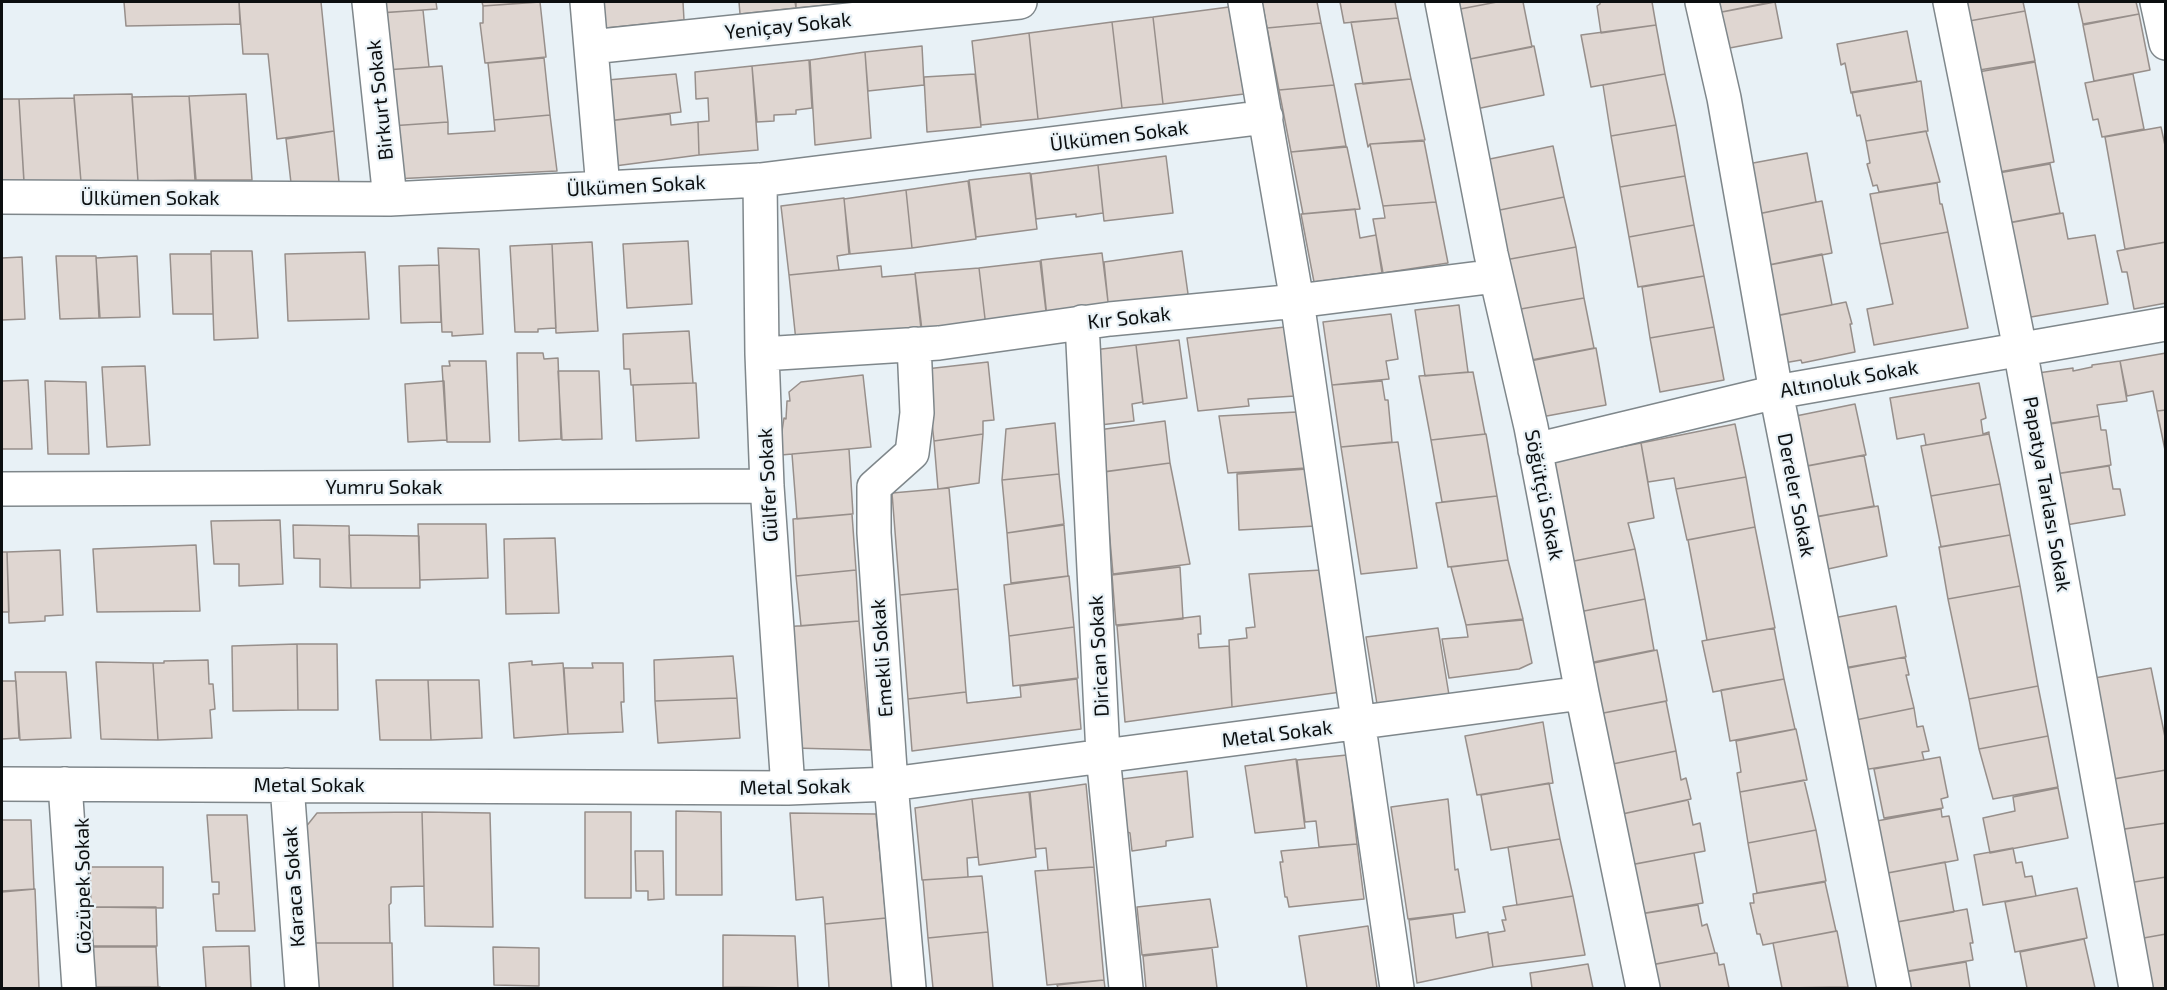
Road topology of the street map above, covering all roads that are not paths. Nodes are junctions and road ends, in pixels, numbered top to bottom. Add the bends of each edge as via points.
1 (369, 2) edge
2 (587, 2) edge
3 (1020, 2) edge
4 (1245, 2) edge
5 (1442, 2) edge
6 (1702, 2) edge
7 (1950, 2) edge
8 (2157, 2) edge
9 (2166, 43) edge
10 (591, 47) junction
11 (1266, 117) junction
12 (760, 180) junction
13 (603, 188) junction
14 (2, 197) edge
15 (390, 199) junction
16 (1496, 276) junction
17 (1297, 302) junction
18 (1082, 322) junction
19 (2166, 324) edge
20 (914, 344) junction
21 (2020, 349) junction
22 (762, 354) junction
23 (1776, 392) junction
24 (1535, 450) junction
25 (767, 486) junction
26 (2, 489) edge
27 (1582, 693) junction
28 (1357, 724) junction
29 (1104, 755) junction
30 (2, 784) edge
31 (73, 784) junction
32 (891, 784) junction
33 (287, 785) junction
34 (788, 788) junction
35 (79, 988) edge
36 (85, 988) edge
37 (302, 988) edge
38 (909, 988) edge
39 (1126, 988) edge
40 (1397, 988) edge
41 (1643, 988) edge
42 (1894, 988) edge
43 (2136, 988) edge

1 - 15 street, Birkurt Sokak
2 - 10 street
3 - 10 street, Yeniçay Sokak
4 - 11 street
5 - 16 street, Söğütçü Sokak
6 - 23 street, Dereler Sokak via 1724,98
7 - 21 street, Papatya Tarlası Sokak
8 - 9 street
10 - 13 street
11 - 12 street, Ülkümen Sokak
11 - 17 street
12 - 13 street, Ülkümen Sokak
12 - 22 street, Gülfer Sokak
13 - 15 street, Ülkümen Sokak
14 - 15 street, Ülkümen Sokak
16 - 17 street, Kır Sokak
16 - 24 street, Söğütçü Sokak
17 - 18 street, Kır Sokak
17 - 28 street
18 - 20 street, Kır Sokak
18 - 29 street, Dirican Sokak
19 - 21 street, Altınoluk Sokak
20 - 22 street, Kır Sokak
20 - 32 street, Emekli Sokak via 917,412 912,453 874,487
21 - 23 street, Altınoluk Sokak
21 - 43 street, Papatya Tarlası Sokak
22 - 25 street, Gülfer Sokak
23 - 24 street, Altınoluk Sokak
23 - 42 street, Dereler Sokak
24 - 27 street, Söğütçü Sokak
25 - 26 street, Yumru Sokak
25 - 34 street, Gülfer Sokak
27 - 28 street, Metal Sokak
27 - 41 street, Söğütçü Sokak
28 - 29 street, Metal Sokak
28 - 40 street
29 - 32 street, Metal Sokak
29 - 39 street, Dirican Sokak
30 - 31 street, Metal Sokak
31 - 33 street, Metal Sokak
31 - 35 street
31 - 36 street, Gözüpek Sokak
32 - 34 street, Metal Sokak
32 - 38 street, Emekli Sokak
33 - 34 street, Metal Sokak
33 - 37 street, Karaca Sokak

